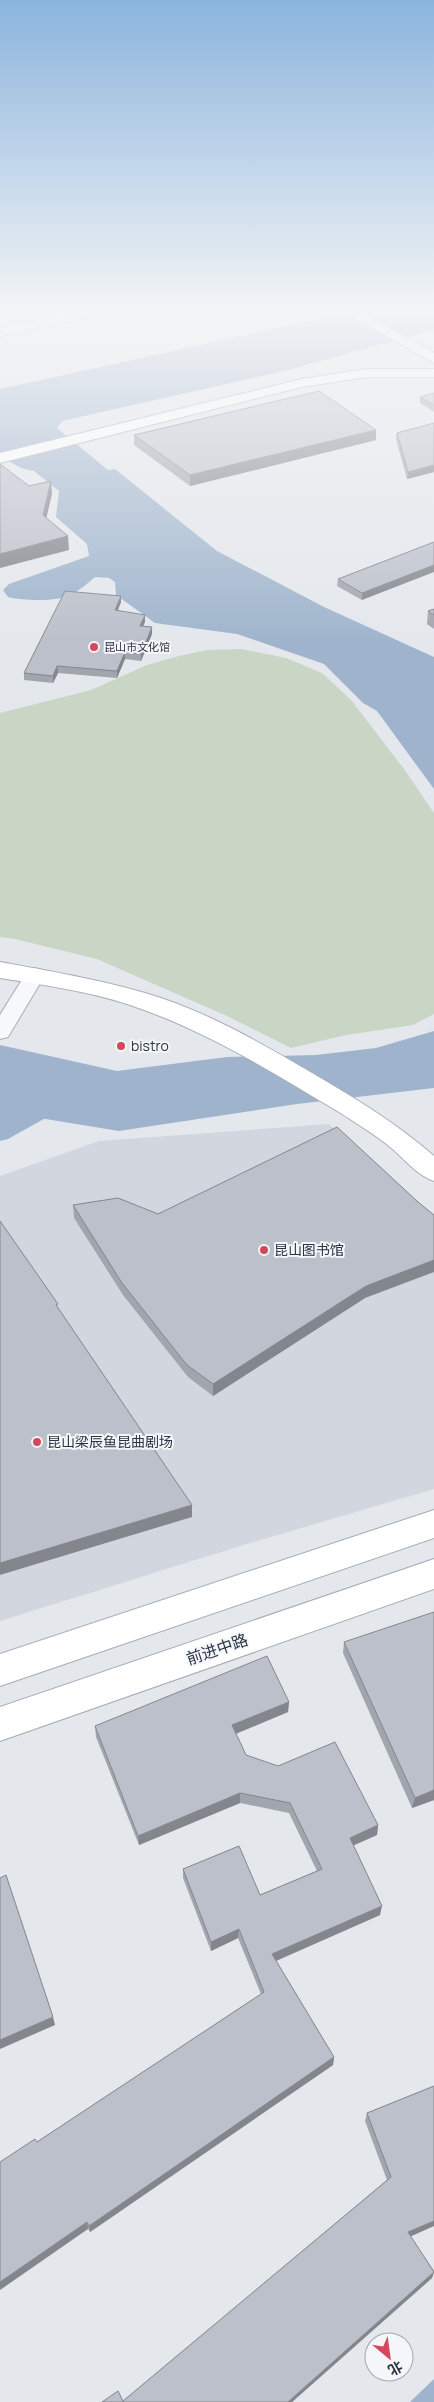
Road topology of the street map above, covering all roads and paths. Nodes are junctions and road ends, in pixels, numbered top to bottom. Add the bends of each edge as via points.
1 (159, 419) edge
2 (0, 458) edge
3 (0, 970) edge
4 (35, 975) junction
5 (0, 1032) edge
6 (434, 1171) edge
7 (434, 1524) edge
8 (434, 1574) edge
9 (0, 1670) edge
10 (0, 1724) edge

1 - 2 street
3 - 4 street
4 - 5 street
4 - 6 street via 138,999 244,1044 398,1139
7 - 9 street
8 - 10 street, 前进中路

